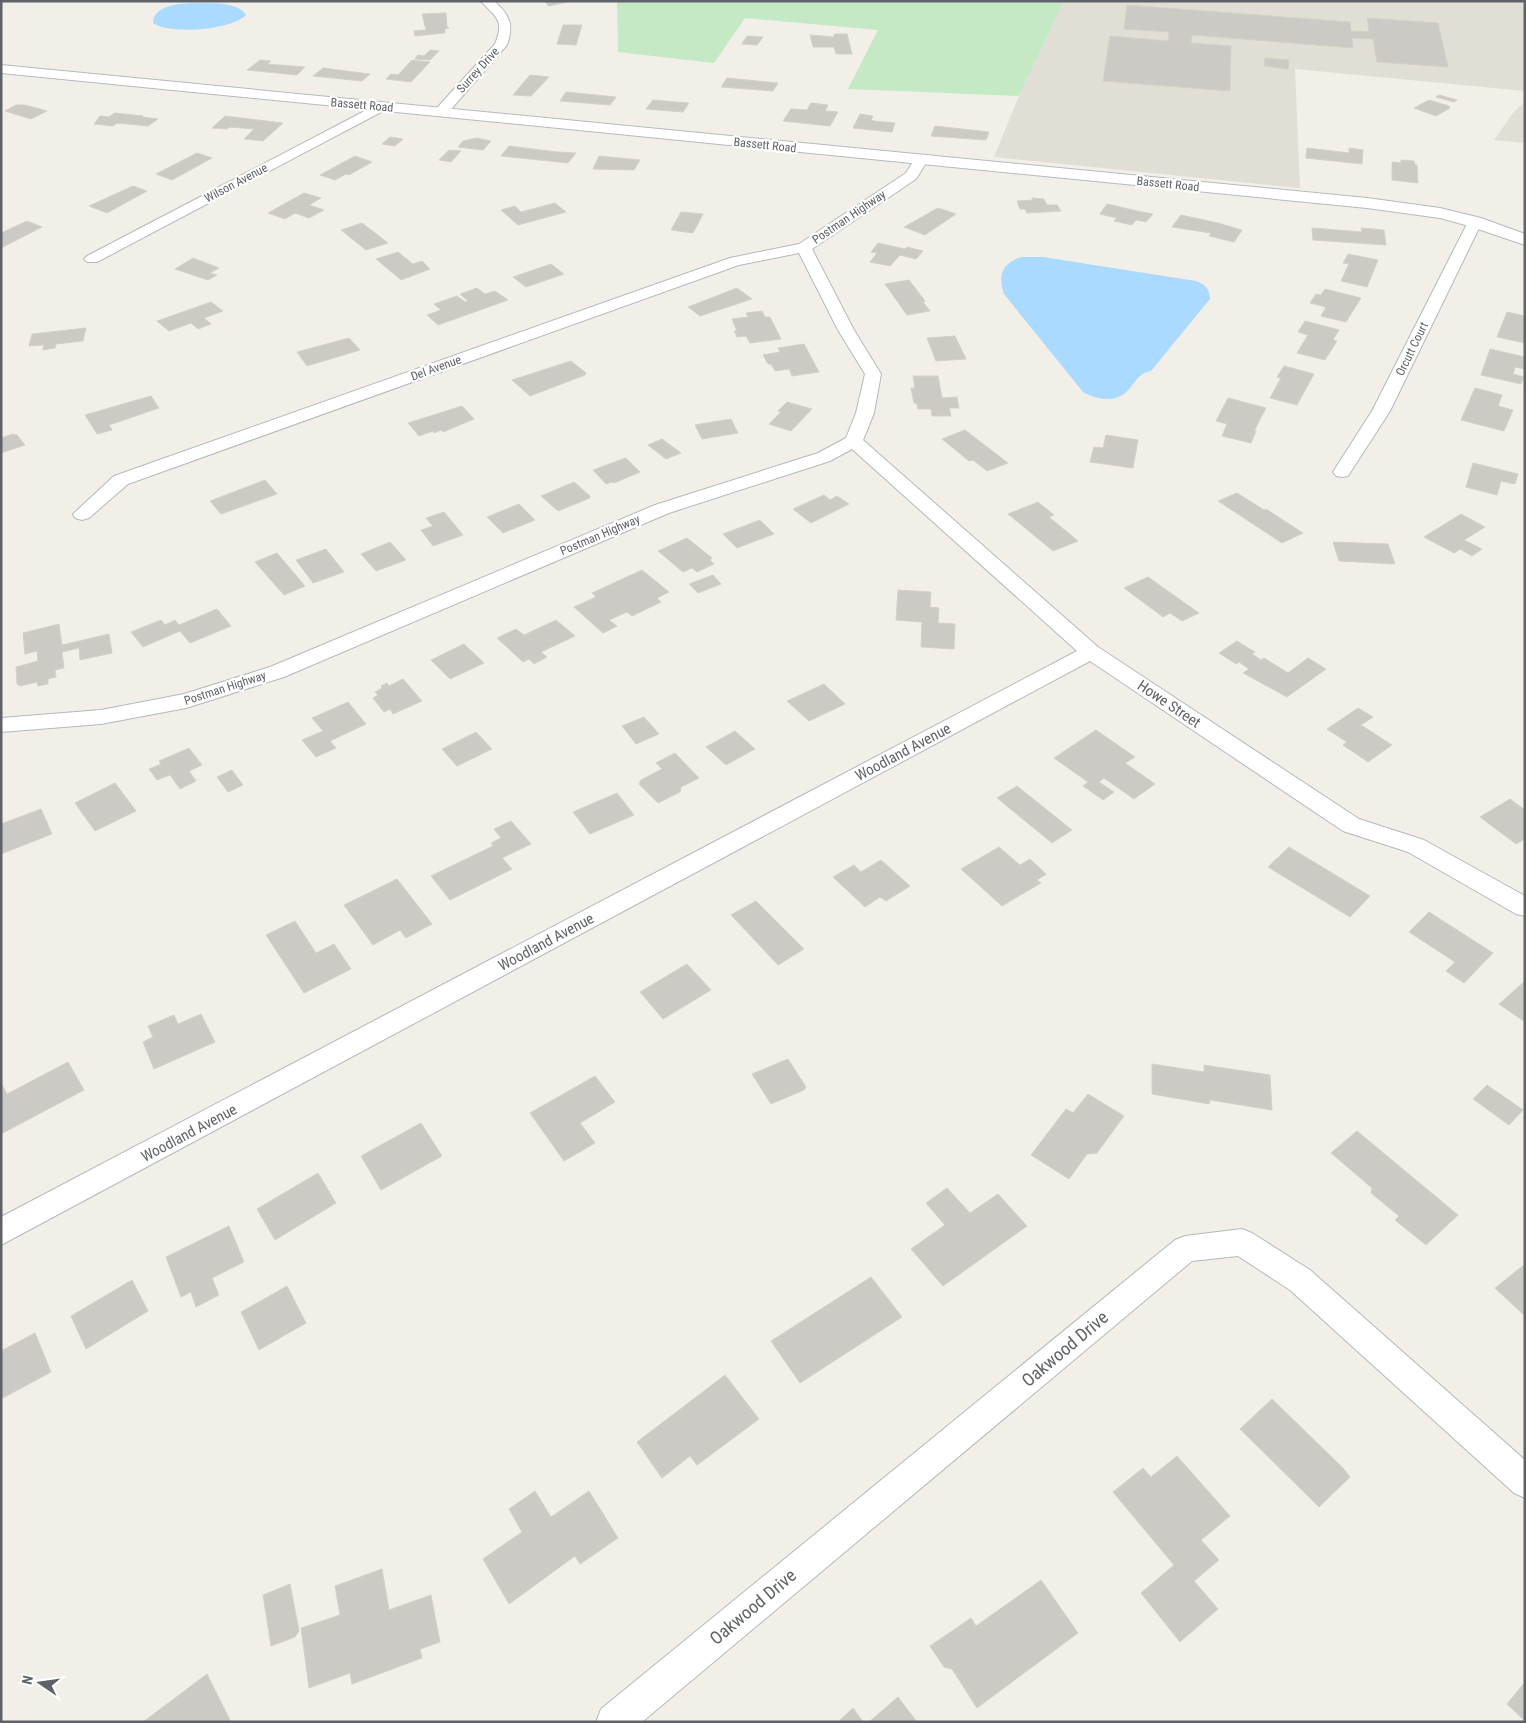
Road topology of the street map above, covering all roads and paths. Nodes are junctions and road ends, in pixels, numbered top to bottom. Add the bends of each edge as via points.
1 (487, 1) edge
2 (1, 69) edge
3 (380, 107) junction
4 (441, 112) junction
5 (920, 160) junction
6 (1475, 222) junction
7 (1525, 240) edge
8 (804, 248) junction
9 (92, 260) dead end
10 (854, 441) junction
11 (1342, 472) dead end
12 (82, 514) dead end
13 (1091, 652) junction
14 (1, 725) edge
15 (1525, 907) edge
16 (1, 1232) edge
17 (1525, 1482) edge
18 (614, 1722) edge

1 - 4 street, Surrey Drive via 504,17 507,23 505,36 501,45
2 - 3 street, Bassett Road
3 - 4 street, Bassett Road
3 - 9 street, Wilson Avenue
4 - 5 street, Bassett Road
5 - 6 street, Bassett Road via 1367,203 1440,213
5 - 8 street, Postman Highway via 911,176
6 - 7 street, Bassett Road
6 - 11 street, Orcutt Court via 1381,412
8 - 10 street, Postman Highway via 846,330 873,374 865,413
8 - 12 street, Del Avenue via 735,261 121,480
10 - 13 street, Howe Street
10 - 14 street, Postman Highway via 824,457 662,509 276,672 176,703 102,718
13 - 15 street, Howe Street via 1351,825 1416,846
13 - 16 street, Woodland Avenue
17 - 18 street, Oakwood Drive via 1300,1280 1242,1242 1185,1249

